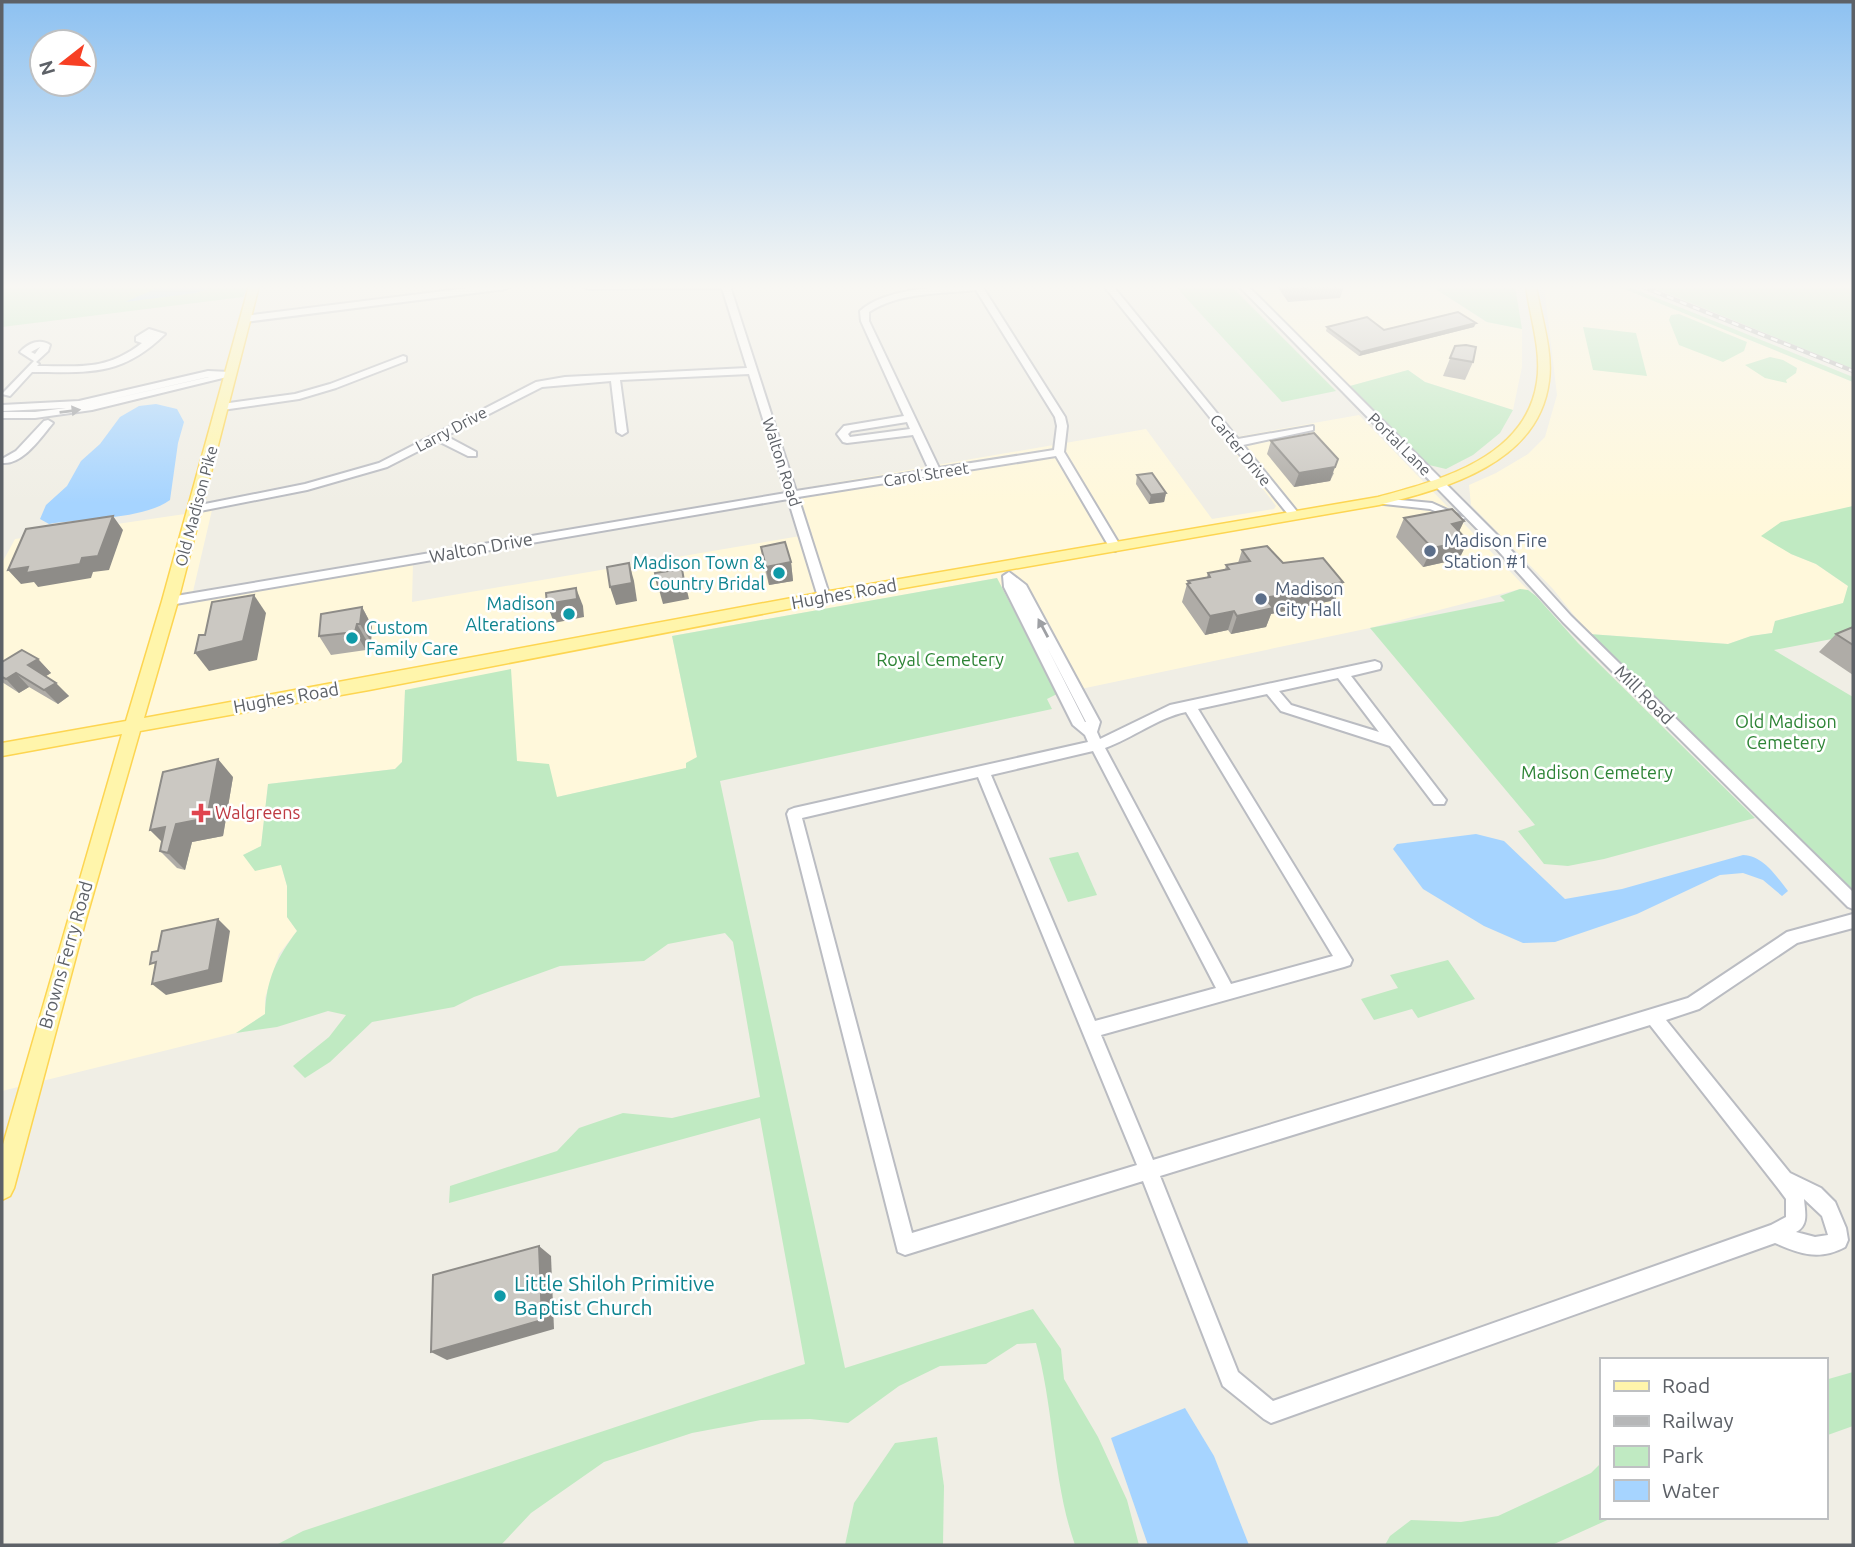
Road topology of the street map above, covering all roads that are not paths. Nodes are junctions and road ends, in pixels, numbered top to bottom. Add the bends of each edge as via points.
1 (126, 358) edge
2 (235, 358) edge
3 (748, 358) edge
4 (882, 358) edge
5 (1023, 358) edge
6 (1167, 358) edge
7 (1314, 358) edge
8 (1542, 358) edge
9 (36, 359) dead end
10 (402, 359) dead end
11 (30, 369) junction
12 (752, 372) junction
13 (230, 375) junction
14 (615, 377) junction
15 (4, 396) edge
16 (2, 406) edge
17 (222, 407) junction
18 (2, 415) edge
19 (910, 418) junction
20 (48, 423) dead end
21 (1310, 428) dead end
22 (916, 431) junction
23 (622, 432) dead end
24 (439, 436) junction
25 (1236, 443) junction
26 (1059, 452) junction
27 (472, 454) dead end
28 (3, 464) edge
29 (935, 472) junction
30 (1439, 484) junction
31 (793, 496) junction
32 (1379, 501) junction
33 (195, 509) junction
34 (1295, 516) junction
35 (1488, 533) junction
36 (1115, 547) junction
37 (1006, 570) junction
38 (824, 597) junction
39 (170, 601) junction
40 (1375, 666) dead end
41 (1342, 674) junction
42 (1270, 689) junction
43 (1189, 706) junction
44 (134, 724) junction
45 (1094, 739) junction
46 (1394, 742) junction
47 (2, 750) edge
48 (983, 772) junction
49 (1439, 800) dead end
50 (1853, 902) edge
51 (1853, 921) edge
52 (1226, 991) junction
53 (1653, 1016) junction
54 (1091, 1030) junction
55 (1149, 1172) junction
56 (1784, 1180) junction
57 (2, 1188) edge
58 (1775, 1233) junction

1 - 11 street via 98,370
2 - 13 main road, Old Madison Pike
3 - 12 street, Walton Road
4 - 19 street
5 - 26 street via 1060,417
6 - 25 street, Carter Drive
7 - 30 street, Portal Lane
8 - 30 main road, Hughes Road via 1543,382 1532,419 1521,433 1491,459
9 - 11 street
10 - 17 street via 296,397
11 - 15 street
12 - 14 street, Larry Drive
12 - 31 street, Walton Road
13 - 16 street via 197,376 79,404
13 - 17 main road, Old Madison Pike
18 -> 13 street via 92,407
14 - 23 street
14 - 24 street, Larry Drive via 539,384
15 - 16 street via 8,399
17 - 33 main road, Old Madison Pike
19 - 22 street
19 - 22 street via 848,428 842,434 847,440
20 - 28 street
21 - 25 street
22 - 29 street
24 - 27 street
24 - 33 street, Larry Drive via 383,465 346,477
25 - 34 street, Carter Drive
26 - 29 street, Carol Street
26 - 36 street
29 - 31 street, Carol Street
30 - 32 main road, Hughes Road
30 - 35 street, Mill Road
31 - 38 street, Walton Road
31 - 39 street, Walton Drive
32 - 34 main road, Hughes Road
32 - 35 street via 1432,506
33 - 39 main road, Old Madison Pike
34 - 36 main road, Hughes Road
35 - 50 street, Mill Road via 1567,619
36 - 37 main road, Hughes Road
37 - 38 main road, Hughes Road
37 - 45 street via 1020,585 1057,667 1093,722
38 - 44 main road, Hughes Road
39 - 44 main road, Old Madison Pike
40 - 41 street
41 - 42 street
41 - 46 street
42 - 43 street
42 - 46 street via 1286,708
43 - 45 street via 1170,710 1115,739
43 - 52 street via 1344,960
44 - 47 main road, Hughes Road
44 - 57 main road, Browns Ferry Road
45 - 48 street
45 - 52 street
46 - 49 street
48 - 54 street
48 - 55 street via 794,814 905,1245
51 - 53 street via 1793,937 1693,1004
52 - 54 street
53 - 55 street
53 - 56 street
54 - 55 street
55 - 58 street via 1230,1379 1271,1412
56 - 58 street via 1795,1198 1796,1222
56 - 58 street via 1801,1185 1829,1206 1838,1240 1827,1248

